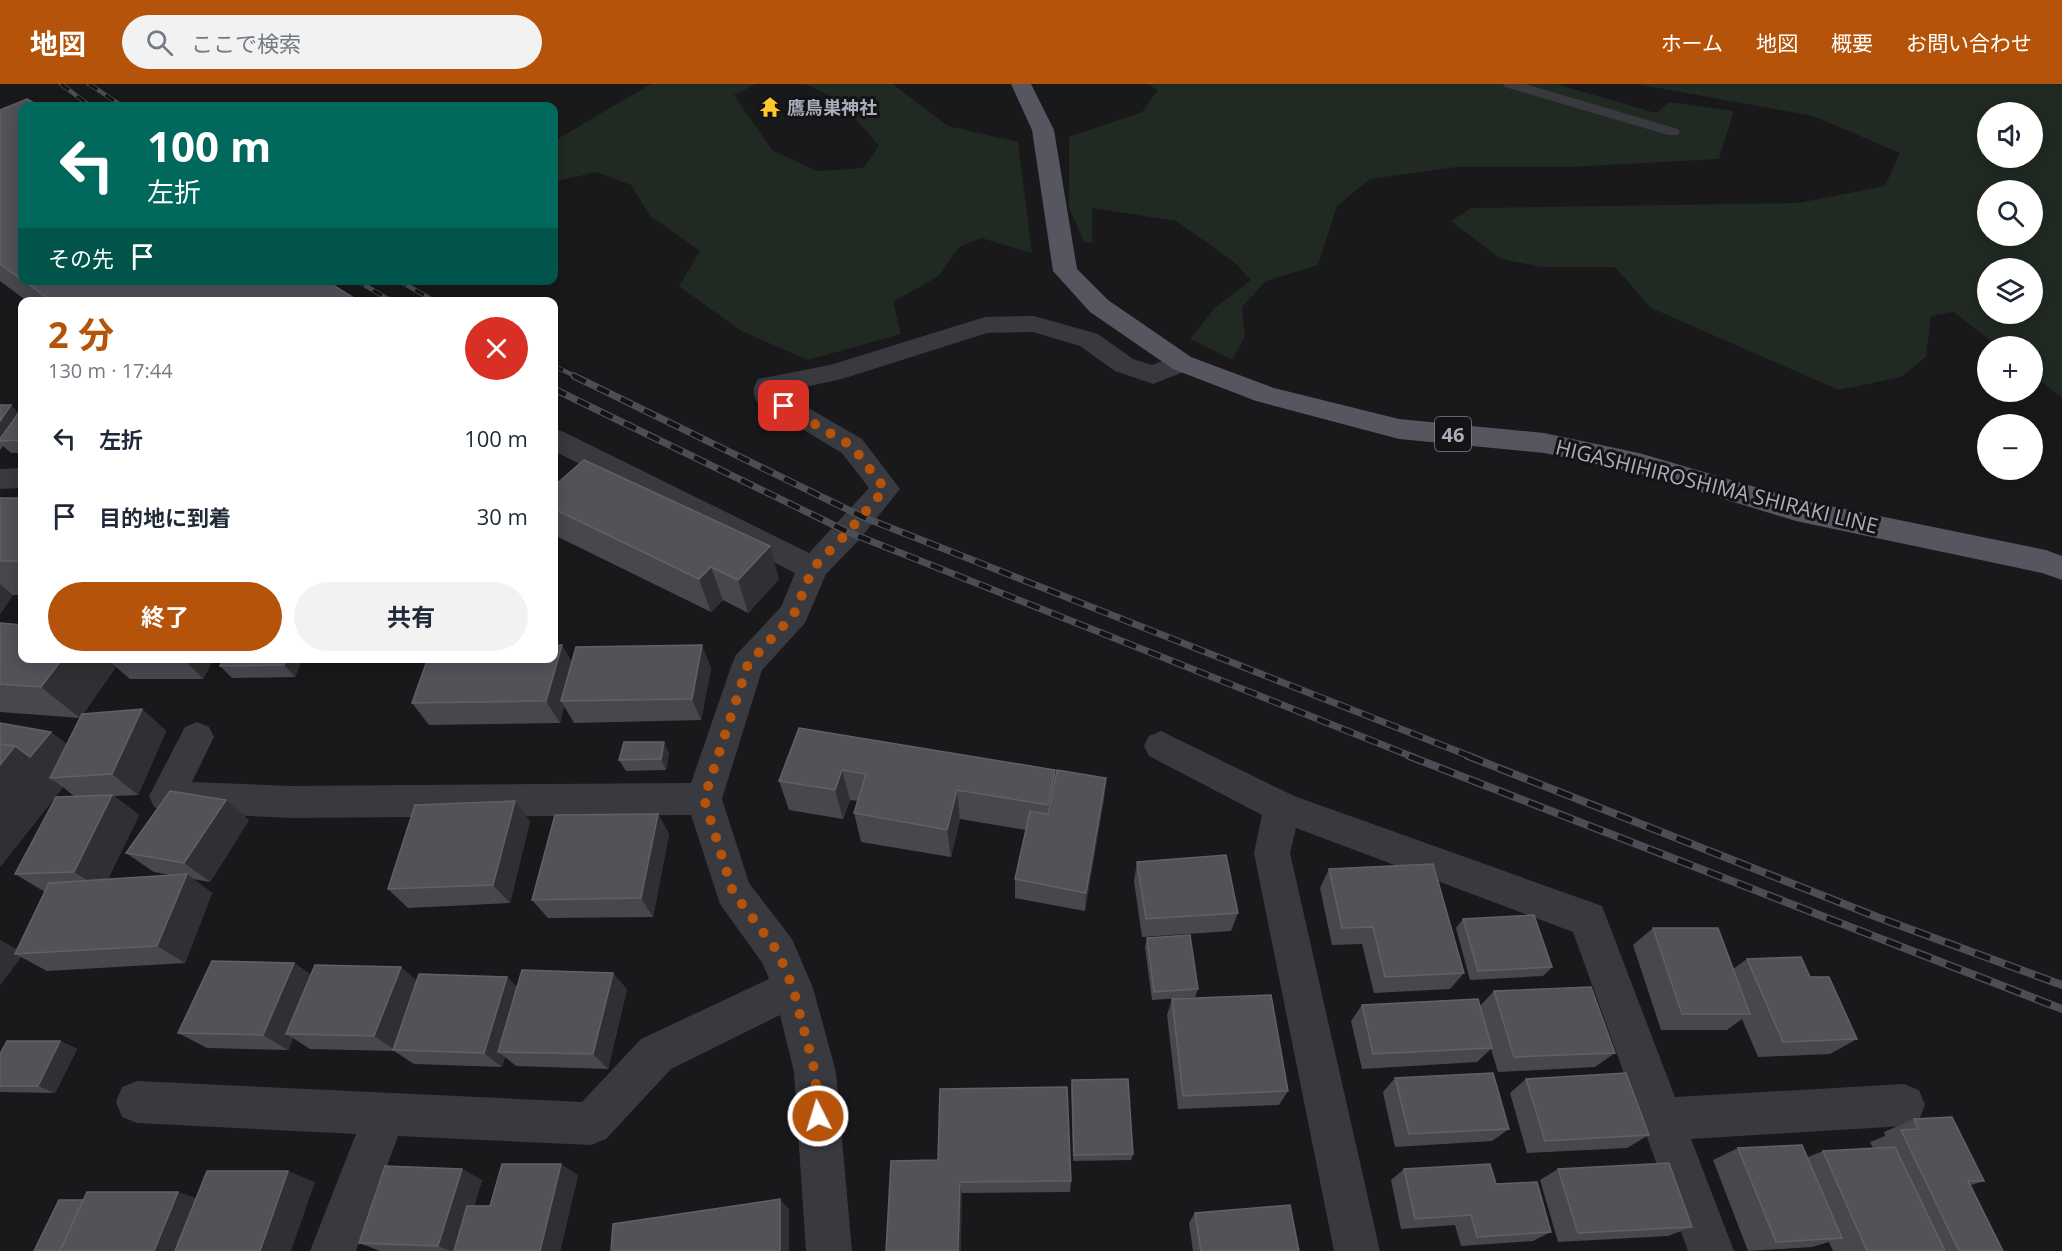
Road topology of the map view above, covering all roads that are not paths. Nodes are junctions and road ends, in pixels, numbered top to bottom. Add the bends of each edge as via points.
1 (1021, 84) edge
2 (1510, 84) edge
3 (1673, 132) dead end
4 (1182, 363) junction
5 (558, 441) edge
6 (18, 478) edge
7 (0, 479) edge
8 (813, 568) junction
9 (2062, 568) edge
10 (197, 738) dead end
11 (1161, 746) dead end
12 (704, 799) junction
13 (1282, 807) junction
14 (793, 988) junction
15 (137, 1102) dead end
16 (1904, 1105) dead end
17 (385, 1114) junction
18 (1662, 1119) junction
19 (333, 1251) edge
20 (829, 1251) edge
21 (1357, 1251) edge
22 (1711, 1251) edge

1 - 4 main road, HIGASHIHIROSHIMA SHIRAKI LINE / 46 via 1043,129 1065,271 1099,306
2 - 3 lane
4 - 8 street via 1153,375 1124,365 1089,340 1034,324 985,325 833,373 768,385 767,396 852,446 885,489
4 - 9 main road, HIGASHIHIROSHIMA SHIRAKI LINE / 46 via 1266,395 1398,429 1544,443 1639,463 1796,510
5 - 8 street
6 - 7 street
8 - 12 street via 794,614 748,664
10 - 12 street via 167,796 290,802
11 - 13 street
12 - 14 street via 733,892 778,952
13 - 18 street via 1588,919
13 - 21 street via 1272,853
14 - 17 street via 656,1054 591,1124
14 - 20 street via 815,1072
15 - 17 street
16 - 18 street
17 - 19 street
18 - 22 street

